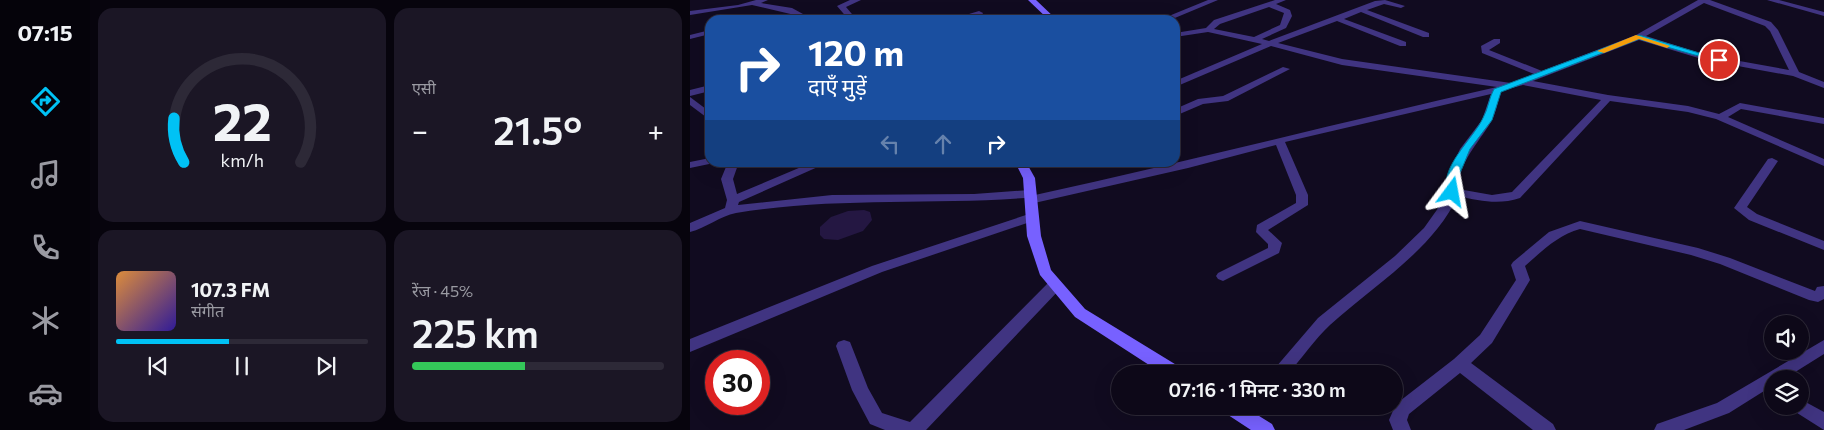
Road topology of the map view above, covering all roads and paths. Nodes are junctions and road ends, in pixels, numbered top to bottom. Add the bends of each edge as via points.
1 (764, 0) edge
2 (857, 0) edge
3 (1032, 0) edge
4 (1214, 0) edge
5 (1282, 0) edge
6 (1703, 0) edge
7 (1771, 0) edge
8 (750, 4) junction
9 (1269, 4) junction
10 (1400, 6) dead end
11 (1362, 10) junction
12 (690, 13) edge
13 (979, 13) dead end
14 (799, 14) dead end
15 (1824, 14) edge
16 (849, 15) edge
17 (972, 15) edge
18 (1048, 15) edge
19 (1176, 15) edge
20 (1338, 19) junction
21 (1208, 30) junction
22 (705, 33) edge
23 (1180, 34) edge
24 (1426, 35) dead end
25 (690, 37) edge
26 (1639, 37) junction
27 (1254, 40) junction
28 (1497, 41) dead end
29 (1269, 44) junction
30 (1403, 44) dead end
31 (1286, 69) dead end
32 (1541, 74) junction
33 (1795, 74) junction
34 (1180, 82) edge
35 (1516, 84) junction
36 (1824, 85) edge
37 (705, 89) edge
38 (1497, 90) junction
39 (690, 93) edge
40 (1608, 98) junction
41 (690, 100) edge
42 (1180, 111) edge
43 (705, 113) edge
44 (1720, 117) junction
45 (1824, 121) edge
46 (1279, 140) junction
47 (1772, 161) dead end
48 (705, 162) edge
49 (1180, 162) edge
50 (1824, 163) edge
51 (690, 165) edge
52 (732, 167) edge
53 (813, 167) edge
54 (1023, 167) edge
55 (1158, 167) edge
56 (1452, 192) junction
57 (1030, 197) junction
58 (732, 205) junction
59 (1032, 217) junction
60 (690, 228) edge
61 (1824, 246) edge
62 (1223, 276) dead end
63 (1055, 285) junction
64 (1824, 291) edge
65 (690, 346) edge
66 (844, 346) dead end
67 (1824, 346) edge
68 (1460, 364) junction
69 (1163, 365) edge
70 (1286, 365) edge
71 (1790, 370) edge
72 (1764, 388) edge
73 (1809, 412) edge
74 (1251, 415) edge
75 (1824, 422) edge
76 (909, 430) edge
77 (914, 430) edge
78 (1266, 430) edge
79 (1402, 430) edge
80 (1547, 430) edge
81 (1664, 430) edge

1 - 8 street
2 - 16 street via 841,6
3 - 18 street
4 - 19 street
5 - 9 street
6 - 26 street
6 - 33 street via 1768,24
7 - 15 street
8 - 12 street
8 - 14 street
9 - 21 street via 1212,25
9 - 27 street via 1286,12 1288,16 1284,26
10 - 11 street via 1384,2
11 - 20 street
11 - 24 street
13 - 17 street
20 - 29 street
20 - 30 street
21 - 23 street
21 - 27 street
22 - 25 street
26 - 32 street
26 - 33 street via 1705,57
27 - 29 street
28 - 32 street via 1485,47 1486,51
29 - 34 street
29 - 35 street via 1342,62
31 - 42 street via 1225,99 1201,101
32 - 35 street
33 - 36 street
35 - 38 street
35 - 40 street
37 - 39 street
38 - 46 street
38 - 56 street via 1487,120 1465,149 1453,178
40 - 44 street via 1688,109
40 - 56 street via 1516,196 1492,199
41 - 43 street
44 - 45 street via 1740,106
44 - 50 street
46 - 49 street
46 - 62 street via 1302,195 1302,205 1262,228 1262,232 1275,243 1274,250
47 - 61 street via 1740,208
48 - 51 street
52 - 58 street via 727,179
53 - 58 street
54 - 57 street via 1029,178
55 - 57 street
56 - 70 street via 1452,197 1429,231 1323,322
57 - 58 street via 832,199
57 - 59 street
58 - 60 street
59 - 63 street via 1045,272
59 - 65 street via 877,269
63 - 69 street via 1080,313
63 - 77 street
64 - 68 street via 1818,297 1693,251 1580,226 1568,227 1554,234 1518,265 1523,280 1486,338
66 - 76 street via 860,390 876,419
67 - 71 street
68 - 79 street via 1402,409 1398,420
68 - 80 street
72 - 81 street via 1723,408
73 - 75 street
74 - 78 street

